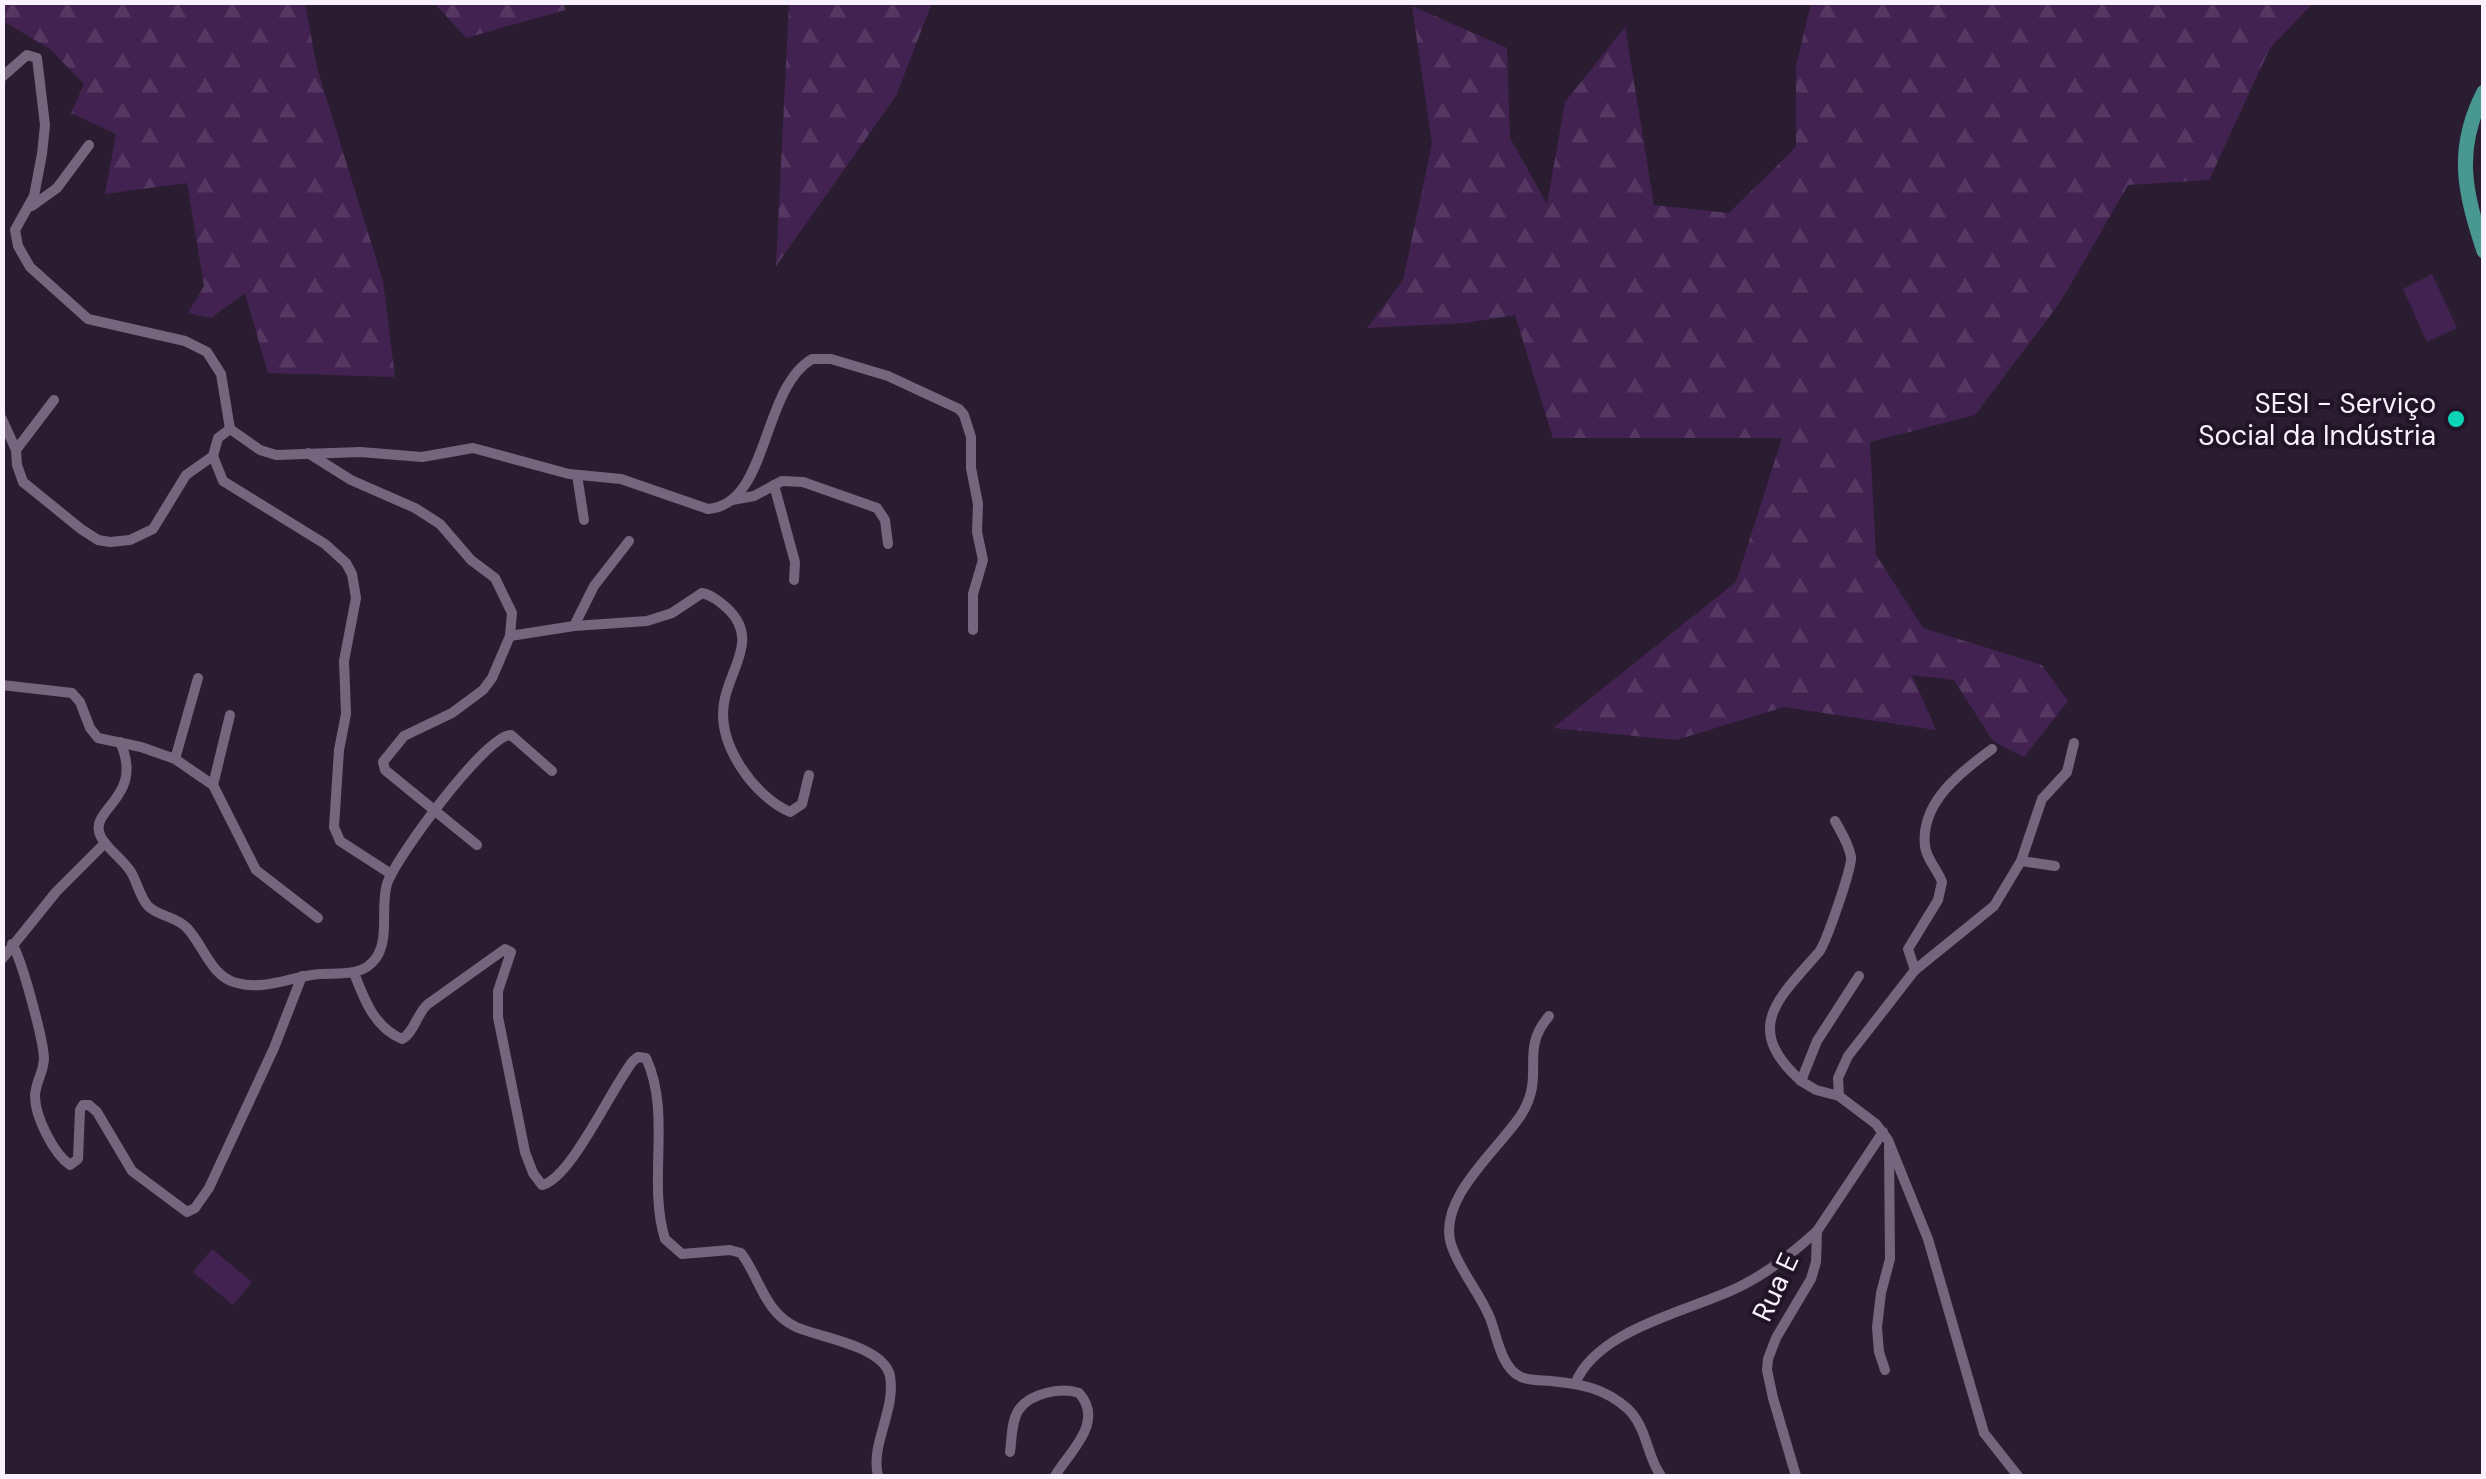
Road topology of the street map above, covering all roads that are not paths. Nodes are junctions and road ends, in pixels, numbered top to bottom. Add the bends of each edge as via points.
1 (2, 77) edge
2 (2484, 92) edge
3 (88, 145) dead end
4 (22, 218) junction
5 (2484, 251) edge
6 (54, 400) dead end
7 (2, 419) edge
8 (230, 429) junction
9 (16, 450) junction
10 (307, 453) junction
11 (212, 456) junction
12 (576, 475) junction
13 (774, 485) junction
14 (732, 500) junction
15 (584, 520) dead end
16 (628, 542) dead end
17 (888, 544) dead end
18 (794, 580) dead end
19 (574, 626) junction
20 (973, 630) dead end
21 (510, 636) junction
22 (198, 678) dead end
23 (2, 685) edge
24 (230, 715) dead end
25 (120, 742) junction
26 (2074, 743) dead end
27 (1992, 749) dead end
28 (174, 759) junction
29 (552, 772) dead end
30 (809, 775) dead end
31 (214, 786) junction
32 (434, 811) junction
33 (1835, 821) dead end
34 (105, 843) junction
35 (477, 845) dead end
36 (2021, 861) junction
37 (2055, 866) dead end
38 (391, 874) junction
39 (318, 918) dead end
40 (8, 944) edge
41 (2, 959) edge
42 (1915, 970) junction
43 (354, 973) junction
44 (302, 976) junction
45 (1859, 976) dead end
46 (1548, 1016) dead end
47 (1801, 1081) junction
48 (1840, 1096) junction
49 (1886, 1136) junction
50 (1818, 1231) junction
51 (1885, 1370) dead end
52 (1575, 1384) junction
53 (1010, 1452) dead end
54 (878, 1476) edge
55 (1055, 1476) edge
56 (1661, 1476) edge
57 (1796, 1476) edge
58 (2018, 1476) edge

1 - 4 street via 27,55 37,58 45,124 34,196
2 - 5 main road via 2464,172
3 - 4 street via 57,188
4 - 8 street via 12,245 88,319 207,352 221,374
6 - 9 street
7 - 9 street
8 - 10 street via 269,453
8 - 11 street
9 - 11 street via 23,482 81,529 114,542 154,529 186,475
10 - 12 street via 422,458 474,448
10 - 21 street via 440,524 495,578 512,613
11 - 38 street via 223,481 325,544 352,574 356,598 344,661 346,714 334,827 340,840
12 - 14 street via 621,479 708,510
12 - 15 street
13 - 14 street
13 - 17 street via 793,480 877,508
13 - 18 street
14 - 20 street via 752,472 782,394 812,360 866,368 958,409 970,430 983,560 973,594
16 - 19 street
19 - 21 street
19 - 30 street via 647,621 702,592 712,596 743,630 723,706 738,762 757,789 787,811 802,804
21 - 32 street via 483,690 404,736 384,762 387,773
22 - 28 street
23 - 25 street via 72,693 95,735
24 - 31 street
25 - 28 street
25 - 34 street via 127,776 98,822
26 - 36 street via 2067,772 2037,810
27 - 42 street via 1957,777 1932,810 1925,847 1942,882 1908,949
28 - 31 street
29 - 32 street via 506,734
31 - 39 street via 256,870
32 - 35 street
32 - 38 street
33 - 47 street via 1848,845 1850,868 1824,945 1779,1000 1770,1036 1775,1054
34 - 40 street
34 - 44 street via 131,872 146,904 186,926 229,981 262,986
36 - 37 street
36 - 42 street via 1987,915
38 - 43 street via 380,949
40 - 41 street
40 - 44 street via 23,962 43,1051 36,1106 62,1158 77,1162 80,1110 89,1104 132,1170 187,1212 210,1188
42 - 48 street via 1848,1056 1838,1078
43 - 44 street
43 - 54 street via 378,1021 402,1039 428,1004 509,950 498,1016 525,1152 542,1185 587,1137 633,1061 646,1058 655,1082 665,1239 682,1254 741,1252 780,1316 885,1365 890,1398
45 - 47 street via 1817,1041
46 - 52 street via 1534,1036 1530,1098 1465,1185 1449,1240 1514,1371 1531,1380
47 - 48 street
48 - 49 street
49 - 50 street, Rua E
49 - 51 street via 1890,1259 1877,1327
49 - 58 street via 1928,1239 1984,1433
50 - 52 street via 1742,1286 1612,1343
50 - 57 street, Rua E via 1810,1279 1776,1338 1767,1370
52 - 56 street via 1595,1387 1629,1410 1642,1425
53 - 55 street via 1014,1420 1024,1404 1058,1390 1079,1393 1088,1424

